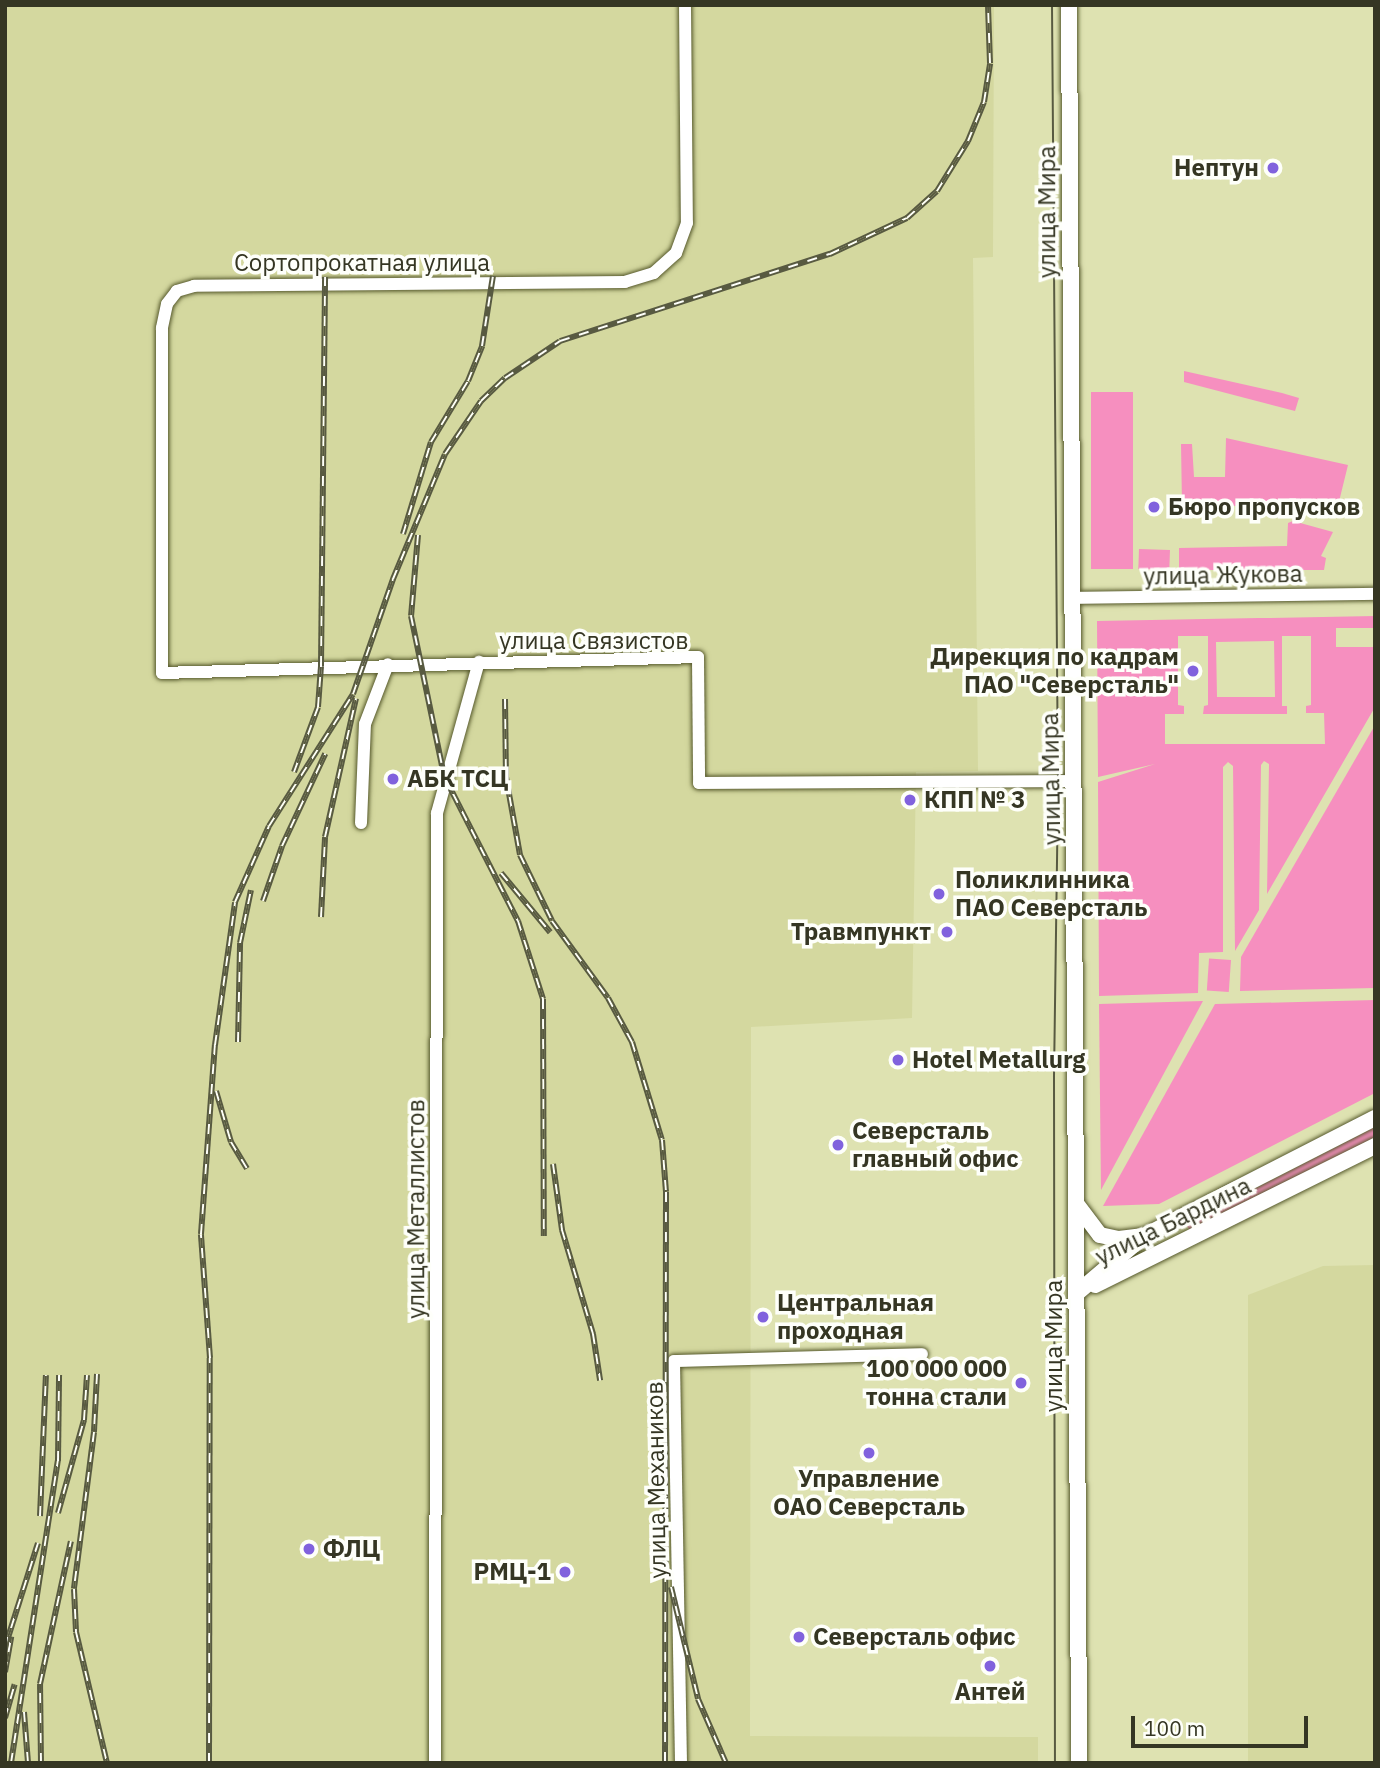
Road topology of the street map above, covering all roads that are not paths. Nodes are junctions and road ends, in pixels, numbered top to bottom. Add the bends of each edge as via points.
1 (685, 5) edge
2 (1069, 5) edge
3 (1375, 594) edge
4 (1071, 598) junction
5 (479, 662) junction
6 (388, 664) junction
7 (162, 673) joint
8 (1074, 781) junction
9 (361, 823) dead end
10 (1375, 1118) edge
11 (1375, 1146) edge
12 (1288, 1162) junction
13 (1299, 1184) junction
14 (1077, 1204) junction
15 (1144, 1236) junction
16 (1077, 1293) junction
17 (922, 1354) dead end
18 (435, 1763) edge
19 (681, 1763) edge
20 (1079, 1763) edge

1 - 7 street, Сортопрокатная улица via 687,223 676,253 654,273 625,282 194,285 177,291 167,304 162,328
2 - 4 main road, улица Мира
3 - 4 street, улица Жукова
4 - 8 main road, улица Мира
5 - 6 street, улица Связистов
5 - 8 street, улица Связистов via 698,657 699,783
5 - 18 street, улица Металлистов via 437,813
6 - 7 street, улица Связистов
6 - 9 street via 365,724
8 - 14 main road, улица Мира
10 - 12 main road, улица Бардина
11 - 13 main road, улица Бардина
12 - 13 main road
12 - 15 main road, улица Бардина
13 - 16 main road, улица Бардина
14 - 15 main road via 1100,1235 1119,1239
14 - 16 main road, улица Мира
15 - 16 main road, улица Бардина
16 - 20 main road, улица Мира
17 - 19 street, улица Механиков via 674,1361

